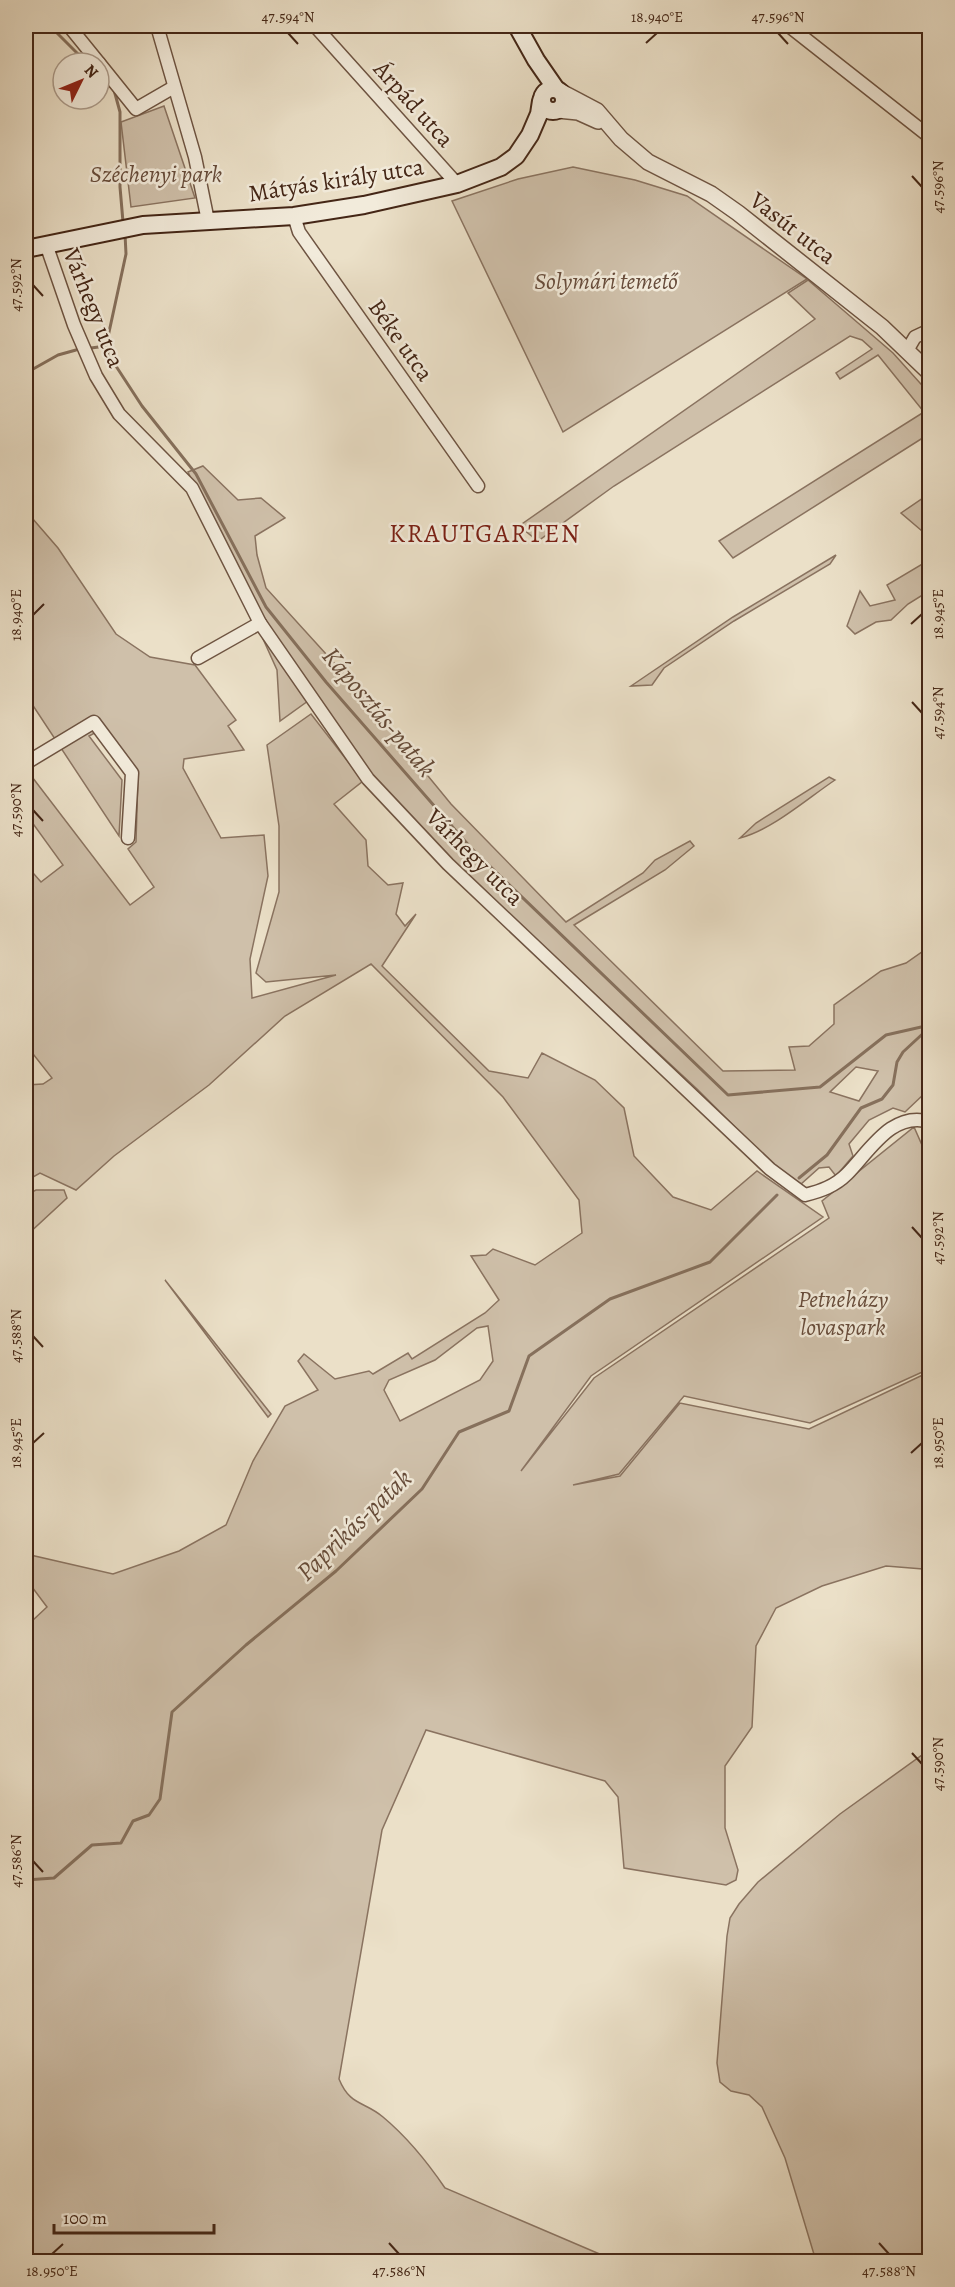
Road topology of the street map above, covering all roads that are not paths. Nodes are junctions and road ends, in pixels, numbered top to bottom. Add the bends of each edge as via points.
1 (69, 26) edge
2 (157, 26) edge
3 (315, 26) edge
4 (517, 26) edge
5 (789, 26) edge
6 (89, 51) edge
7 (111, 78) edge
8 (174, 87) junction
9 (552, 100) junction
10 (930, 137) edge
11 (458, 184) junction
12 (294, 216) junction
13 (208, 221) junction
14 (46, 244) junction
15 (26, 249) edge
16 (930, 330) edge
17 (908, 349) junction
18 (930, 373) edge
19 (478, 486) dead end
20 (260, 623) junction
21 (198, 658) dead end
22 (26, 762) edge
23 (128, 838) dead end
24 (930, 1122) edge

1 - 6 street
2 - 8 street
3 - 11 street, Árpád utca
4 - 9 main road
5 - 10 street
7 - 8 street via 136,109
8 - 13 street via 195,156
9 - 11 main road, Mátyás király utca via 508,162
9 - 17 street, Vasút utca via 597,111 648,162 723,202
11 - 12 main road, Mátyás király utca via 364,206
12 - 13 main road, Mátyás király utca
12 - 19 street, Béke utca via 299,232
13 - 14 main road, Mátyás király utca via 143,225
14 - 15 main road, Mátyás király utca
14 - 20 street, Várhegy utca via 87,362 119,414 192,488
16 - 17 street via 915,337
17 - 18 street, Vasút utca
20 - 21 street
20 - 24 street, Várhegy utca via 368,779 448,864 770,1169 805,1195 827,1189 900,1123 912,1119
22 - 23 street via 94,722 132,773

